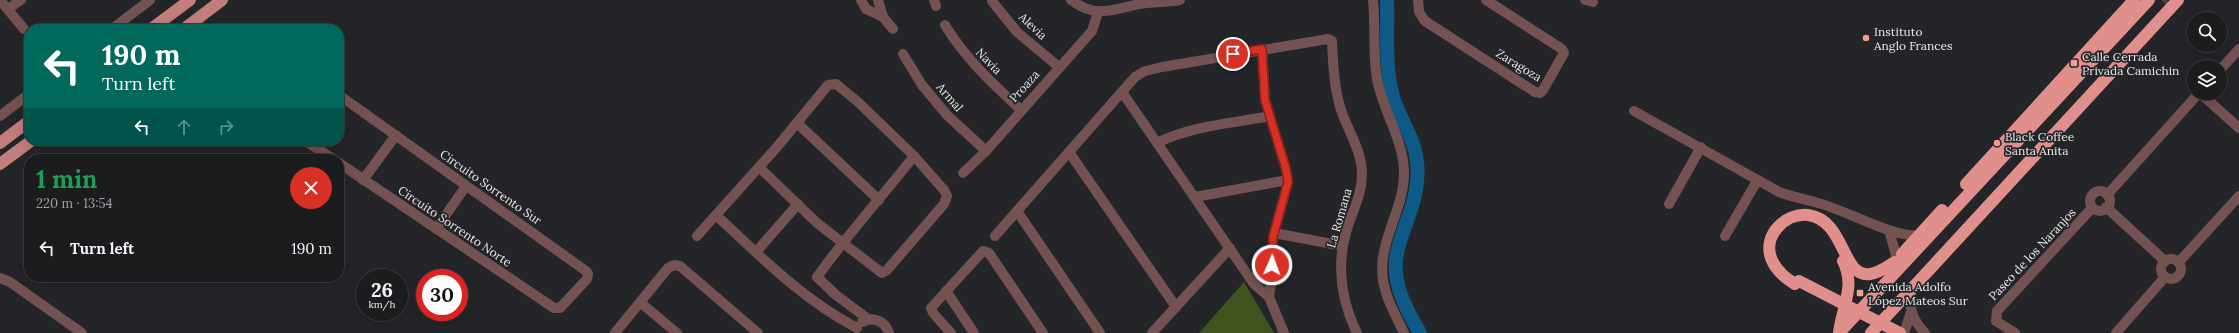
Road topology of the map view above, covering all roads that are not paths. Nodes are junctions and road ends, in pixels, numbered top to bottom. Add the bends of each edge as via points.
1 (0, 0) edge
2 (20, 0) edge
3 (150, 0) edge
4 (190, 0) edge
5 (222, 0) edge
6 (861, 0) edge
7 (878, 0) edge
8 (1071, 0) edge
9 (1180, 0) edge
10 (1373, 0) edge
11 (1418, 0) edge
12 (1486, 0) edge
13 (2134, 0) edge
14 (2149, 0) edge
15 (2178, 0) edge
16 (992, 1) edge
17 (2164, 3) dead end
18 (8, 9) junction
19 (1098, 12) junction
20 (883, 17) junction
21 (119, 24) edge
22 (158, 24) edge
23 (191, 24) edge
24 (944, 25) dead end
25 (24, 29) dead end
26 (893, 29) dead end
27 (1262, 49) junction
28 (2239, 49) edge
29 (903, 54) dead end
30 (2227, 62) edge
31 (1060, 67) junction
32 (1122, 92) junction
33 (24, 98) edge
34 (344, 99) edge
35 (2194, 100) edge
36 (2208, 100) edge
37 (1021, 110) junction
38 (1634, 111) dead end
39 (0, 116) edge
40 (1270, 116) junction
41 (797, 123) junction
42 (24, 125) edge
43 (2239, 128) edge
44 (396, 135) junction
45 (0, 143) edge
46 (1157, 143) junction
47 (24, 146) edge
48 (313, 146) edge
49 (1701, 147) junction
50 (986, 151) junction
51 (1069, 152) junction
52 (325, 154) edge
53 (914, 156) junction
54 (0, 164) edge
55 (344, 167) edge
56 (759, 167) junction
57 (962, 173) dead end
58 (363, 180) junction
59 (1288, 180) junction
60 (1757, 181) junction
61 (466, 186) junction
62 (2107, 194) junction
63 (2239, 196) edge
64 (1194, 197) junction
65 (879, 200) junction
66 (798, 204) junction
67 (1669, 204) dead end
68 (2092, 208) junction
69 (2106, 208) junction
70 (1017, 211) junction
71 (716, 214) junction
72 (436, 229) junction
73 (1890, 230) junction
74 (1274, 233) junction
75 (1918, 235) junction
76 (697, 236) dead end
77 (995, 236) dead end
78 (1725, 236) dead end
79 (842, 242) junction
80 (1343, 246) junction
81 (1230, 248) junction
82 (756, 252) junction
83 (1896, 260) junction
84 (2165, 261) junction
85 (2179, 262) junction
86 (2165, 277) junction
87 (0, 278) edge
88 (1797, 283) junction
89 (1912, 288) junction
90 (946, 291) junction
91 (1269, 297) junction
92 (640, 304) junction
93 (1176, 307) junction
94 (557, 309) joint
95 (1911, 312) junction
96 (868, 319) junction
97 (1849, 322) junction
98 (856, 331) edge
99 (970, 331) edge
100 (82, 333) edge
101 (615, 333) edge
102 (677, 333) edge
103 (758, 333) edge
104 (889, 333) edge
105 (951, 333) edge
106 (1043, 333) edge
107 (1100, 333) edge
108 (1152, 333) edge
109 (1284, 333) edge
110 (1357, 333) edge
111 (1404, 333) edge
112 (1839, 333) edge
113 (1863, 333) edge
114 (1871, 333) edge
115 (1889, 333) edge
116 (1900, 333) edge
117 (1904, 333) edge
118 (1922, 333) edge
119 (2015, 333) edge
120 (2116, 333) edge

1 - 18 street
2 - 18 street
3 - 21 street
4 - 22 main road
5 - 23 main road
6 - 20 street via 866,9
7 - 20 street
8 - 19 street via 1083,8
9 - 19 street
10 - 111 street via 1376,74 1382,101 1398,140 1404,171 1401,201 1384,250 1382,279
11 - 12 street, Zaragoza via 1419,12 1425,21 1540,93 1564,53 1562,49
13 - 75 highway
14 - 97 highway
15 - 89 highway
16 - 31 street, Alevia via 1017,32
17 - 113 highway
18 - 25 street
19 - 31 street, Proaza via 1092,31
20 - 26 street
24 - 37 street, Navia via 956,44 977,68
27 - 32 street via 1152,69 1134,78
27 - 40 street via 1263,80
27 - 80 street, La Romana via 1328,39 1332,41 1336,91 1359,155 1362,171 1359,198
28 - 30 street
29 - 50 street, Armal via 922,85 947,115
31 - 37 street, Proaza
32 - 46 street
32 - 51 street
33 - 39 street
34 - 44 street, Circuito Sorrento Sur
35 - 62 street
36 - 43 street
37 - 50 street, Proaza
38 - 49 street
40 - 46 street via 1192,130
40 - 59 street
41 - 53 street via 828,85 833,83 858,102
41 - 56 street
41 - 65 street
42 - 45 main road
44 - 58 street
44 - 61 street, Circuito Sorrento Sur
46 - 64 street
47 - 54 main road
48 - 52 street
49 - 60 street
49 - 67 street
50 - 57 street, Proaza
51 - 70 street
51 - 93 street
53 - 65 street
53 - 79 street via 944,190 947,196 944,204 885,272 879,272
55 - 58 street, Circuito Sorrento Norte
56 - 66 street
56 - 71 street
58 - 72 street, Circuito Sorrento Norte
59 - 64 street
59 - 74 street
60 - 73 street via 1793,198 1818,203
60 - 78 street
61 - 72 street
61 - 94 street, Circuito Sorrento Sur via 586,270 587,279
62 - 68 street via 2094,193 2090,201
62 - 69 street via 2109,199
63 - 85 street
64 - 81 street
65 - 79 street
66 - 79 street
66 - 82 street
68 - 69 street via 2100,211
68 - 119 street, Paseo de los Naranjos via 1997,311 1996,321
69 - 84 street
70 - 77 street
70 - 107 street
71 - 76 street
71 - 82 street
72 - 94 street, Circuito Sorrento Norte
73 - 75 street via 1909,236
73 - 83 street
74 - 80 street
74 - 91 street
75 - 83 highway
79 - 96 street via 817,277
80 - 110 street, La Romana via 1342,287
81 - 91 street via 1254,284
81 - 93 street
82 - 98 street via 812,299
83 - 88 highway via 1874,273 1860,272 1851,264 1826,221 1814,216 1797,216 1779,226 1772,236 1770,250 1776,269
83 - 97 highway via 1857,304
84 - 85 street
84 - 86 street via 2161,269
85 - 86 street via 2180,273 2171,279
86 - 120 street
87 - 100 street via 10,282
88 - 112 highway via 1777,257 1776,246 1784,229 1800,221 1808,221 1820,225 1829,234 1848,270 1850,281
88 - 115 highway
88 - 116 highway, bridge
89 - 95 street
89 - 114 highway
90 - 99 street
90 - 105 street via 933,305 932,310
90 - 106 street via 980,252 986,251
91 - 109 street
92 - 101 street
92 - 102 street
92 - 103 street via 668,268 680,266
93 - 108 street
95 - 117 street
95 - 118 street
96 - 98 street via 862,322
96 - 104 street via 883,324
97 - 112 highway

